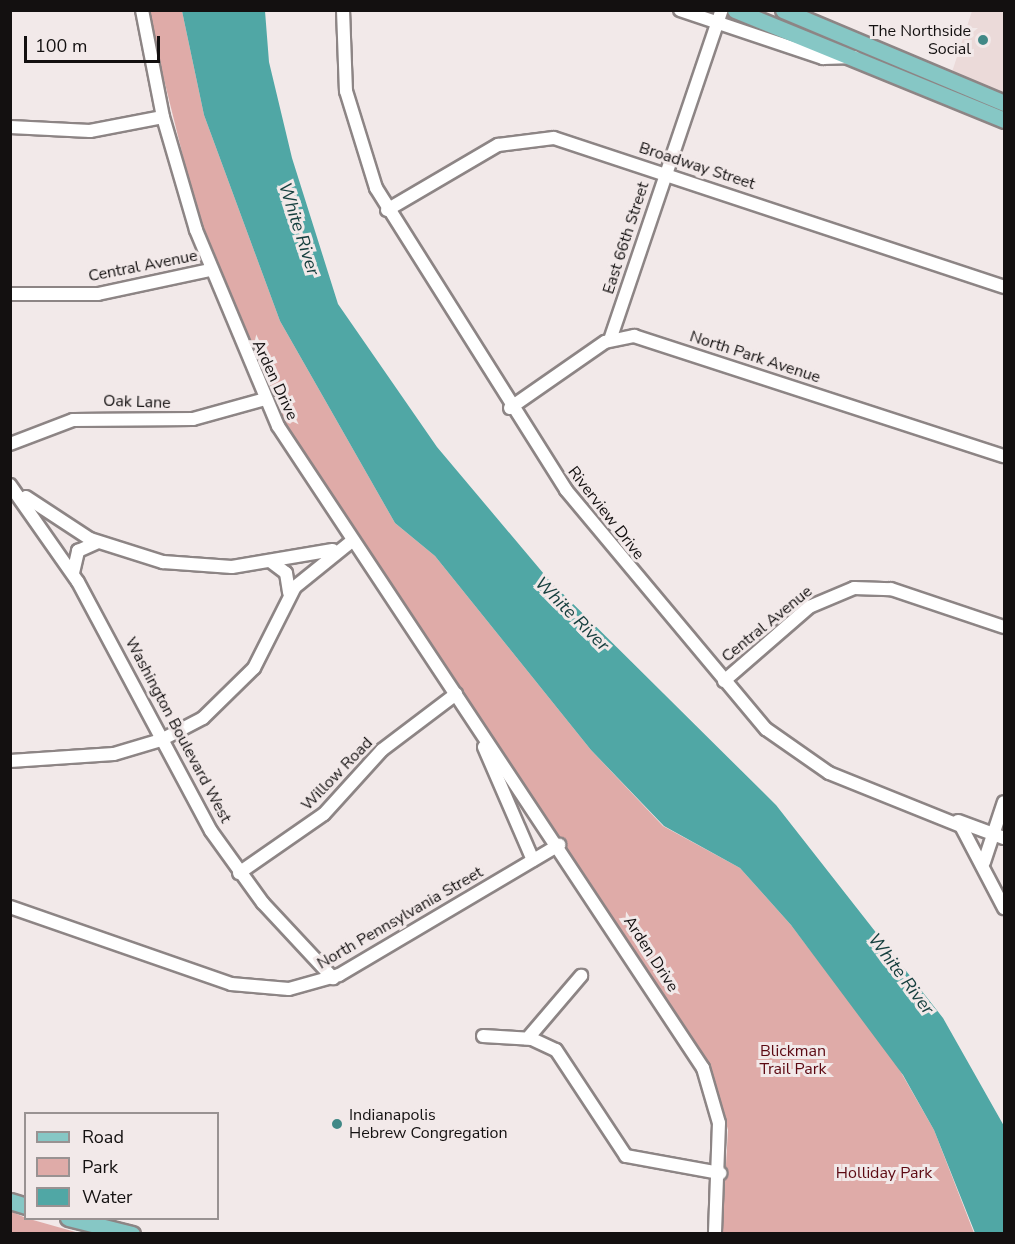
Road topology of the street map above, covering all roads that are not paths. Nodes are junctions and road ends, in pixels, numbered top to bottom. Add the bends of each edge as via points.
1 (142, 10) edge
2 (343, 10) edge
3 (680, 10) edge
4 (722, 10) edge
5 (735, 10) edge
6 (783, 10) edge
7 (716, 22) junction
8 (854, 57) junction
9 (1005, 103) edge
10 (163, 117) junction
11 (1005, 120) edge
12 (10, 127) edge
13 (665, 173) junction
14 (387, 210) junction
15 (210, 270) junction
16 (1005, 287) edge
17 (10, 294) edge
18 (610, 340) junction
19 (265, 399) junction
20 (510, 408) junction
21 (10, 444) edge
22 (1005, 456) edge
23 (10, 484) edge
24 (352, 540) junction
25 (98, 542) junction
26 (334, 550) junction
27 (270, 561) junction
28 (72, 573) junction
29 (289, 594) junction
30 (1005, 627) edge
31 (724, 681) junction
32 (456, 694) junction
33 (473, 721) junction
34 (161, 740) junction
35 (10, 761) edge
36 (1005, 802) edge
37 (939, 813) junction
38 (999, 836) edge
39 (559, 845) junction
40 (533, 860) junction
41 (984, 862) junction
42 (239, 873) junction
43 (10, 907) edge
44 (1005, 908) edge
45 (581, 976) dead end
46 (333, 978) junction
47 (483, 1036) dead end
48 (528, 1038) junction
49 (720, 1173) junction
50 (77, 1220) edge
51 (132, 1233) edge
52 (715, 1233) edge

1 - 10 street, Arden Drive
2 - 14 street, Riverview Drive via 349,107 366,164
3 - 7 street
4 - 7 street, East 66th Street
5 - 8 main road
6 - 9 main road
7 - 8 street via 839,62
7 - 13 street, East 66th Street
8 - 11 main road
10 - 12 street via 90,131
10 - 15 street, Arden Drive
13 - 14 street, Broadway Street via 566,141 522,139 481,154
13 - 16 street, Broadway Street
13 - 18 street, East 66th Street
14 - 20 street, Riverview Drive
15 - 17 street, Central Avenue via 98,294
15 - 19 street, Arden Drive
18 - 20 street
18 - 22 street, North Park Avenue via 647,339
19 - 21 street, Oak Lane via 193,419 73,420
19 - 24 street, Arden Drive
20 - 31 street, Riverview Drive via 614,552
23 - 25 street via 52,517
23 - 28 street, Washington Boulevard West
24 - 26 street
24 - 32 street, Arden Drive
25 - 27 street via 190,566
25 - 28 street via 78,551
26 - 27 street
26 - 29 street
27 - 29 street via 286,573
28 - 34 street, Washington Boulevard West via 127,666
29 - 34 street via 247,677 214,710
30 - 31 street, Central Avenue via 891,590 847,590 809,607
31 - 37 street, Riverview Drive via 766,729 803,758 840,778
32 - 33 street, Arden Drive
32 - 42 street, Willow Road via 382,750 324,814
33 - 39 street, Arden Drive
33 - 40 street, Arden Drive
34 - 35 street via 89,759
34 - 42 street, Washington Boulevard West
36 - 38 street
37 - 38 street
37 - 41 street, Riverview Drive via 965,830
38 - 41 street
39 - 40 street, North Pennsylvania Street
39 - 49 street, Arden Drive via 700,1062 720,1123
40 - 46 street, North Pennsylvania Street
41 - 44 street, Riverview Drive
42 - 46 street, Washington Boulevard West
43 - 46 street, North Pennsylvania Street via 237,986 289,990
45 - 48 street
47 - 48 street
48 - 49 street via 562,1057 623,1154
49 - 52 street, Arden Drive
50 - 51 main road

